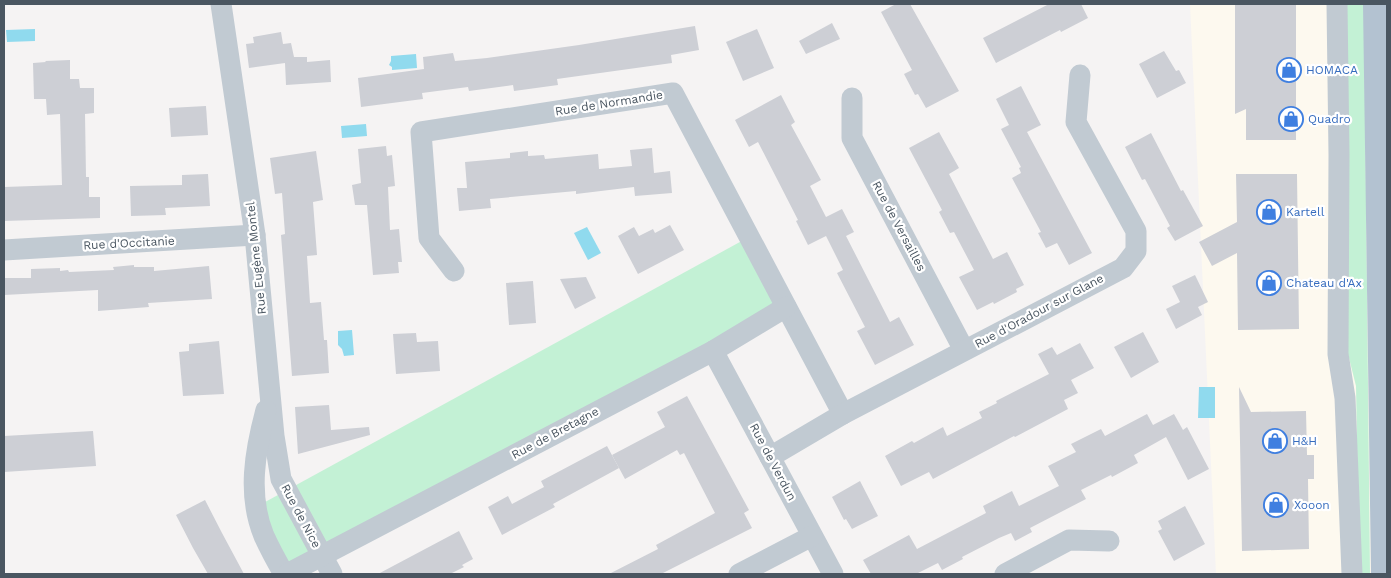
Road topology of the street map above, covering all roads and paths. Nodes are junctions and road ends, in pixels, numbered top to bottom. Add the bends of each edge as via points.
1 (221, 4) edge
2 (1337, 4) edge
3 (1377, 4) edge
4 (1080, 76) dead end
5 (852, 98) dead end
6 (255, 235) junction
7 (4, 250) edge
8 (454, 271) dead end
9 (786, 307) junction
10 (964, 350) junction
11 (713, 351) junction
12 (270, 395) junction
13 (843, 414) junction
14 (770, 457) junction
15 (812, 536) junction
16 (1109, 541) dead end
17 (327, 565) edge
18 (286, 574) edge
19 (739, 574) edge
20 (832, 574) edge
21 (1005, 574) edge
22 (1352, 574) edge
23 (1385, 574) edge

1 - 6 street, Rue Eugène Montel
2 - 22 street via 1338,354 1345,398
3 - 23 main road
4 - 10 street, Rue d'Oradour sur Glane via 1076,122 1136,231 1136,251 1122,268
5 - 10 street, Rue de Versailles via 852,138
6 - 7 street, Rue d'Occitanie
6 - 12 street, Rue Eugène Montel
8 - 9 street, Rue de Normandie via 429,238 421,132 673,93
9 - 11 street, Rue de Bretagne
9 - 13 street, Rue de Normandie
10 - 13 street, Rue d'Oradour sur Glane
11 - 14 street, Rue de Verdun
11 - 17 street, Rue de Bretagne
12 - 17 street, Rue de Nice via 281,479
12 - 18 street via 254,469 256,507 264,536
13 - 14 street, Rue d'Oradour sur Glane
14 - 15 street, Rue de Verdun
15 - 19 street
15 - 20 street, Rue de Verdun
16 - 21 street via 1069,540
17 - 18 street, Rue de Bretagne

